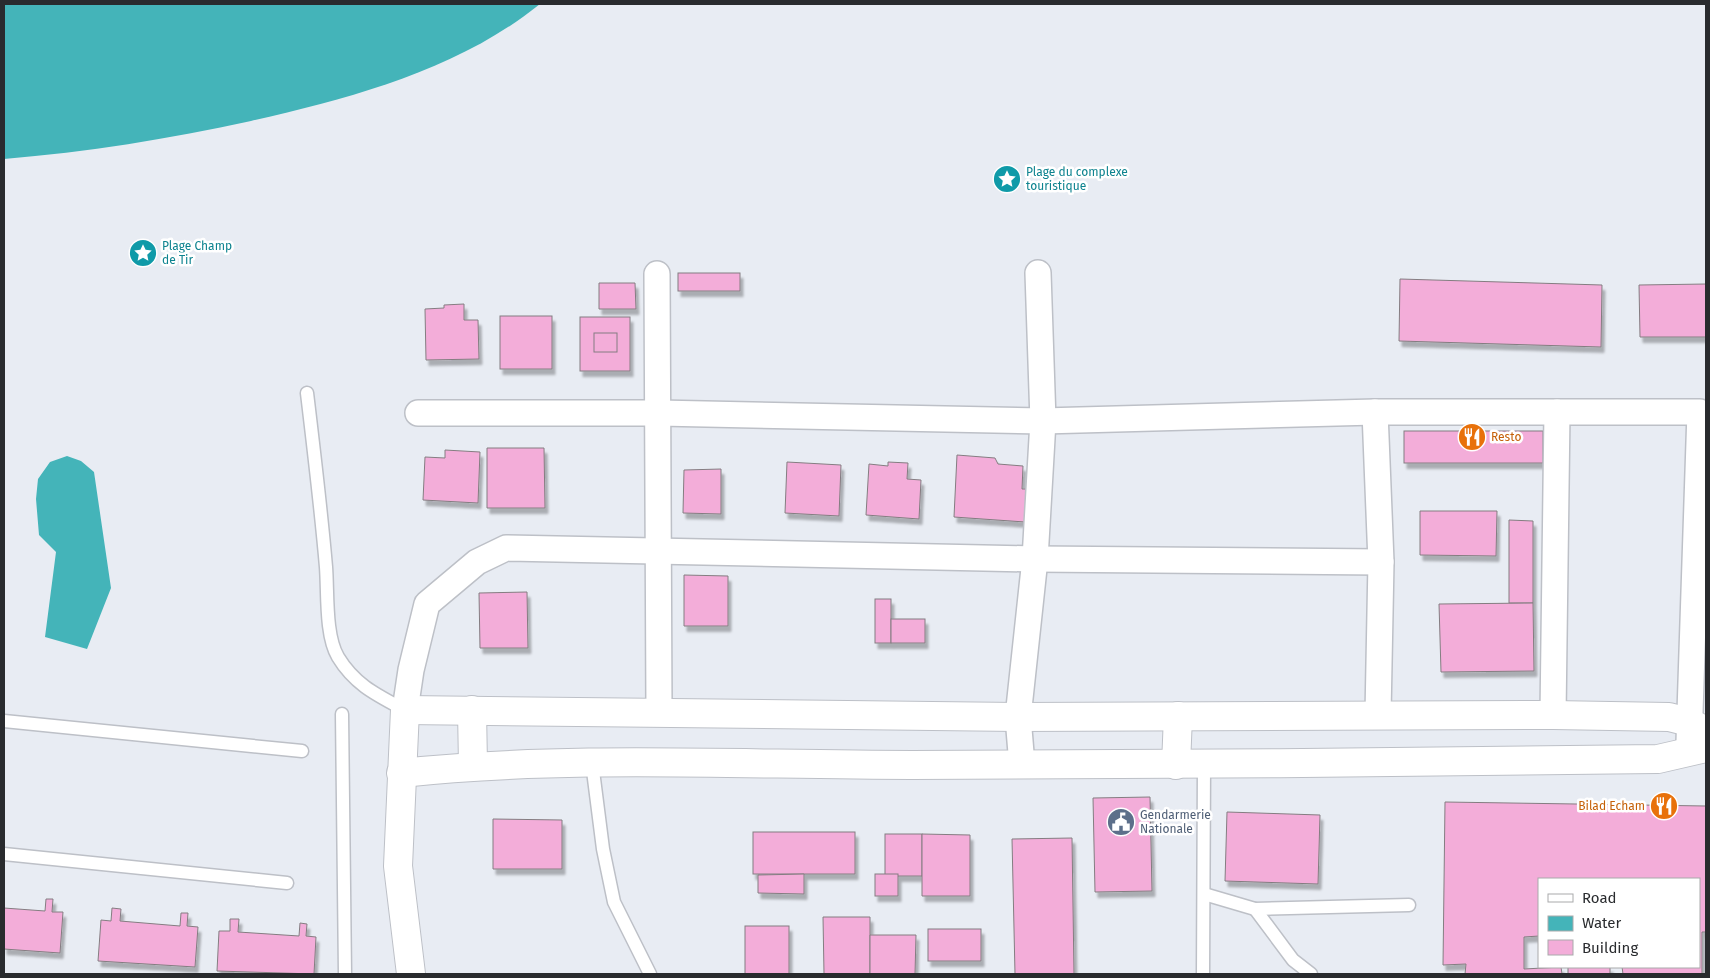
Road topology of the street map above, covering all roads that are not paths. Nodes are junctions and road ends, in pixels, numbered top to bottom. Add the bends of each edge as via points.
1 (1038, 273) dead end
2 (657, 274) dead end
3 (307, 393) dead end
4 (1376, 412) junction
5 (1557, 412) junction
6 (1703, 412) edge
7 (418, 413) dead end
8 (659, 413) junction
9 (1044, 420) junction
10 (659, 551) junction
11 (1035, 559) junction
12 (1381, 562) junction
13 (1701, 568) edge
14 (405, 710) junction
15 (472, 710) junction
16 (659, 711) junction
17 (342, 714) dead end
18 (1378, 714) junction
19 (1553, 715) junction
20 (1178, 716) junction
21 (1018, 717) junction
22 (4, 721) edge
23 (1698, 726) edge
24 (1698, 750) edge
25 (302, 751) dead end
26 (592, 763) junction
27 (1204, 764) junction
28 (473, 765) junction
29 (1022, 765) junction
30 (1176, 765) junction
31 (401, 773) junction
32 (4, 854) edge
33 (286, 882) dead end
34 (1204, 894) junction
35 (1409, 905) dead end
36 (1255, 909) junction
37 (345, 974) edge
38 (411, 974) edge
39 (650, 974) edge
40 (1203, 974) edge
41 (1311, 974) edge

1 - 9 street
2 - 8 street
3 - 14 lane via 321,509 329,602 328,630 346,669 362,687
4 - 5 street
4 - 9 street
4 - 12 street
5 - 6 street
5 - 19 street
6 - 13 street
7 - 8 street
8 - 9 street
8 - 10 street
9 - 11 street
10 - 11 street
10 - 14 street via 506,548 477,562 427,604
10 - 16 street
11 - 12 street
11 - 21 street
12 - 18 street
13 - 23 street
14 - 15 street
14 - 31 street
15 - 16 street
15 - 28 street
16 - 21 street
17 - 37 lane
18 - 19 street
18 - 20 street
19 - 23 street via 1669,718
20 - 21 street
20 - 30 street
21 - 29 street
22 - 25 lane
23 - 24 street
24 - 27 street via 1658,759
26 - 28 street
26 - 29 street
26 - 39 lane via 603,849 614,902
27 - 30 street
27 - 34 lane
28 - 31 street
29 - 30 street
31 - 38 street via 398,866
32 - 33 lane
34 - 36 lane
34 - 40 lane
35 - 36 lane
36 - 41 lane via 1293,960

